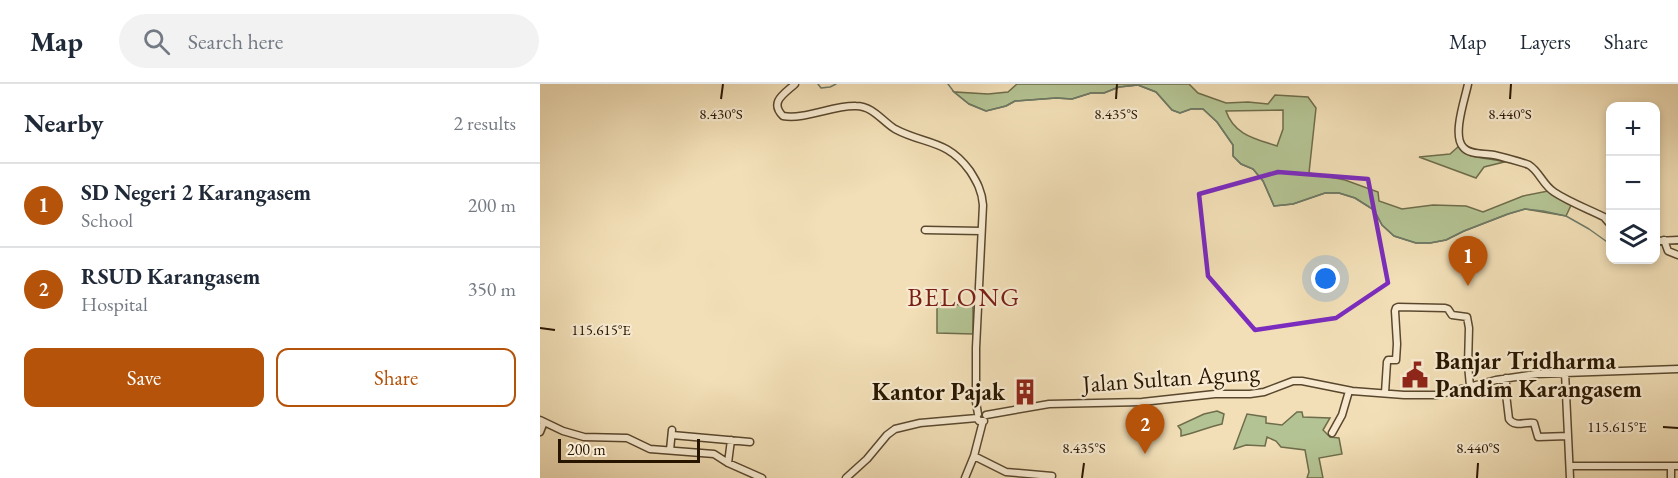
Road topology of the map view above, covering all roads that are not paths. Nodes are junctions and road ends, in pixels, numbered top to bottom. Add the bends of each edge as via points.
1 (795, 84) edge
2 (1468, 84) edge
3 (1606, 220) edge
4 (925, 230) dead end
5 (981, 231) junction
6 (1678, 240) edge
7 (1660, 241) edge
8 (1665, 241) junction
9 (1678, 255) edge
10 (1678, 369) edge
11 (1565, 372) junction
12 (1506, 378) junction
13 (1470, 386) junction
14 (1349, 391) junction
15 (1385, 393) junction
16 (981, 416) junction
17 (542, 421) edge
18 (540, 432) edge
19 (1332, 433) dead end
20 (1568, 436) junction
21 (731, 440) junction
22 (750, 442) dead end
23 (670, 450) junction
24 (974, 456) junction
25 (728, 463) junction
26 (1570, 466) junction
27 (1675, 466) edge
28 (1052, 476) dead end
29 (1038, 477) edge
30 (762, 478) edge
31 (846, 478) edge
32 (965, 478) edge
33 (1570, 478) edge
34 (1671, 478) edge

1 - 5 street via 777,103 783,116 863,106 900,131 949,149 960,158 982,193
2 - 3 street via 1459,135 1464,149 1529,165 1553,192
4 - 5 street
5 - 16 street via 976,402
6 - 8 street
7 - 8 street
8 - 9 street via 1666,249
10 - 11 street, Jalan Sultan Agung
11 - 12 street, Jalan Sultan Agung
11 - 20 street
12 - 13 street, Jalan Sultan Agung
12 - 20 street via 1511,422 1534,423 1538,437
13 - 15 street, Jalan Sultan Agung via 1437,395
13 - 15 street via 1467,317 1452,315 1445,308 1398,307 1396,359 1387,361
14 - 15 street, Jalan Sultan Agung
14 - 16 street, Jalan Sultan Agung via 1293,381 1250,394 1049,404
14 - 19 street
16 - 24 street
16 - 31 street, Jalan Sultan Agung via 896,429
17 - 18 street
17 - 23 street via 584,437 627,438 650,448
20 - 26 street
21 - 22 street
21 - 23 street via 672,432
21 - 25 street
23 - 25 street via 714,454
24 - 29 street via 1006,472
24 - 32 street
25 - 30 street
26 - 27 street
26 - 33 street
27 - 34 street
28 - 29 street

